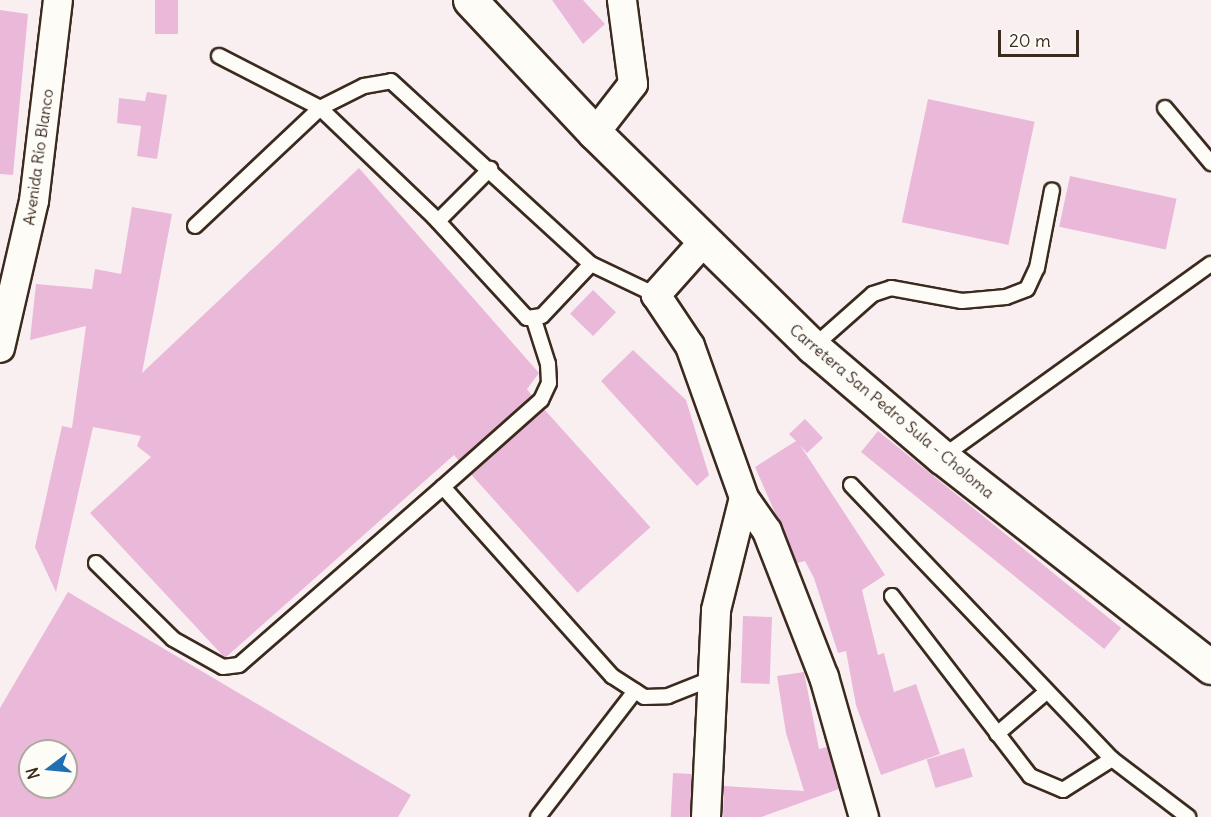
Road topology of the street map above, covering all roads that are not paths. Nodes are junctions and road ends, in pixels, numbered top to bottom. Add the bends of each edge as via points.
1 (58, 0) edge
2 (470, 0) edge
3 (622, 0) edge
4 (219, 56) dead end
5 (320, 108) junction
6 (1165, 108) dead end
7 (595, 133) junction
8 (1211, 163) edge
9 (490, 170) junction
10 (1052, 190) dead end
11 (438, 221) junction
12 (195, 226) dead end
13 (705, 240) junction
14 (591, 264) junction
15 (1211, 264) edge
16 (656, 295) junction
17 (534, 320) junction
18 (813, 347) junction
19 (0, 348) edge
20 (942, 457) junction
21 (851, 485) dead end
22 (443, 487) junction
23 (744, 498) junction
24 (96, 563) dead end
25 (892, 596) dead end
26 (1211, 667) edge
27 (713, 678) junction
28 (634, 691) junction
29 (1045, 693) junction
30 (997, 734) junction
31 (1112, 759) junction
32 (538, 817) edge
33 (706, 817) edge
34 (864, 817) edge
35 (1188, 817) edge

1 - 19 street, Avenida Río Blanco via 34,201
2 - 7 main road, Carretera San Pedro Sula - Choloma
3 - 7 street via 633,84
4 - 5 lane
5 - 9 lane via 364,86 391,81
5 - 11 lane
5 - 12 lane
6 - 8 lane
7 - 13 main road, Carretera San Pedro Sula - Choloma
9 - 11 lane
9 - 14 lane
10 - 18 lane via 1037,268 1027,289 1006,297 962,301 891,288 873,294
11 - 17 lane
13 - 16 street
13 - 18 main road, Carretera San Pedro Sula - Choloma
14 - 16 lane
14 - 17 lane
15 - 20 lane
16 - 23 street via 690,346
17 - 22 lane via 548,364 549,383 541,399
18 - 20 main road, Carretera San Pedro Sula - Choloma
20 - 26 main road, Carretera San Pedro Sula - Choloma
21 - 29 lane
22 - 24 lane via 239,665 223,667 173,639
22 - 28 lane via 612,676
23 - 27 street via 716,610
23 - 34 street via 767,531 824,677
25 - 30 lane
27 - 28 lane via 668,696 644,697
27 - 33 street
28 - 32 lane
29 - 30 lane
29 - 31 lane
30 - 31 lane via 1030,776 1045,786 1063,790
31 - 35 lane

